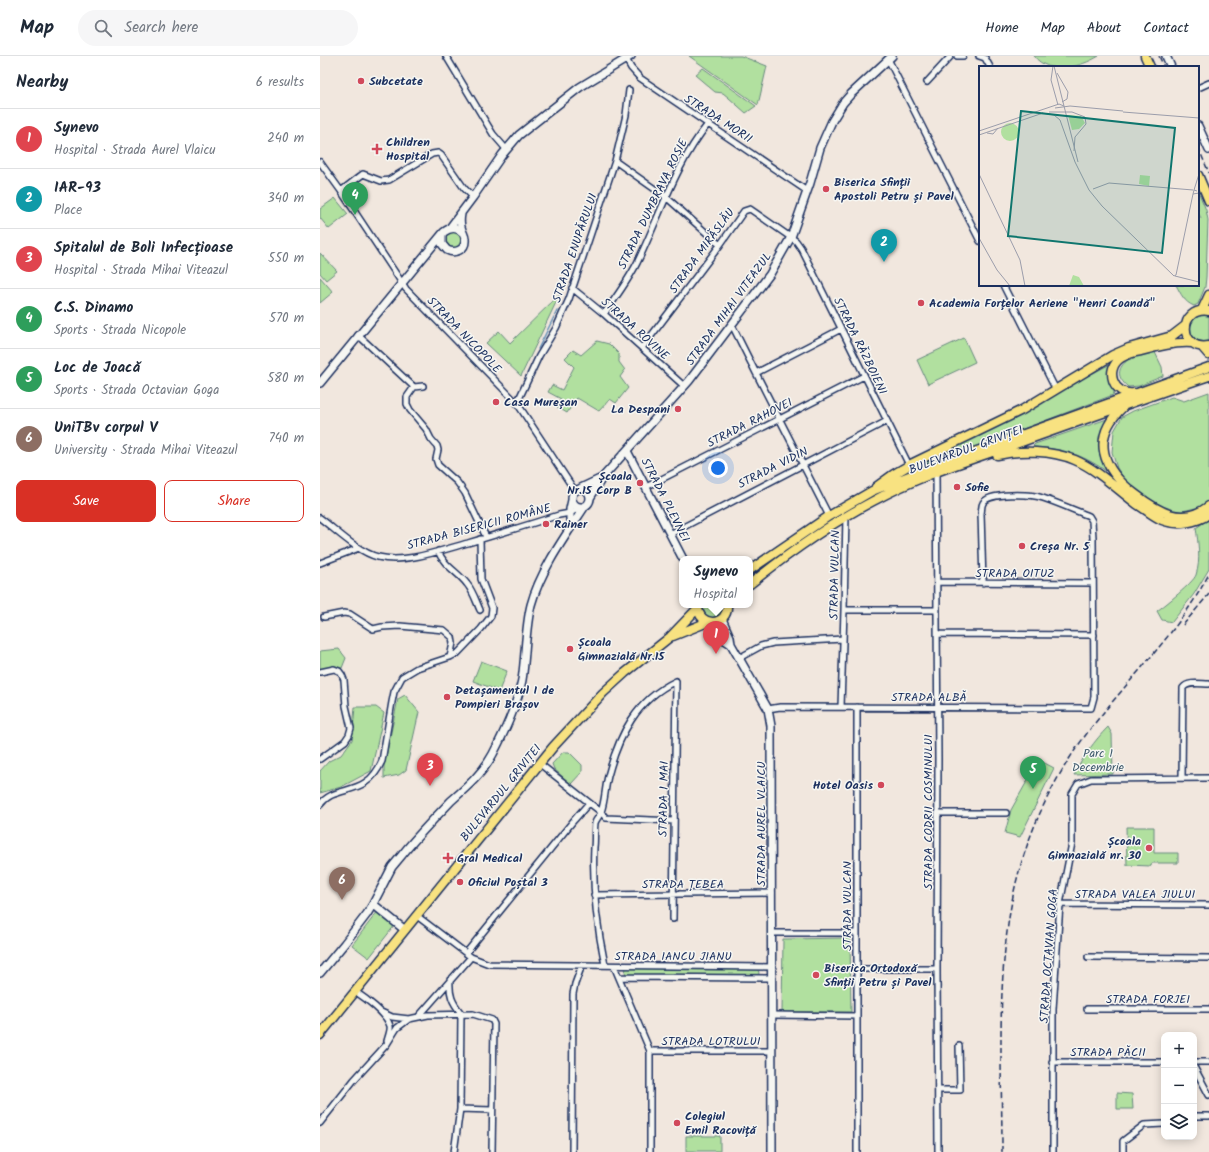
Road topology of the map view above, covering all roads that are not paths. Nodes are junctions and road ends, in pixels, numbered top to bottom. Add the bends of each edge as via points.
1 (446, 56) edge
2 (951, 56) edge
3 (957, 56) edge
4 (963, 56) edge
5 (979, 56) edge
6 (1146, 56) edge
7 (1166, 56) edge
8 (627, 57) edge
9 (890, 58) edge
10 (989, 66) edge
11 (1150, 66) edge
12 (1171, 66) edge
13 (927, 82) dead end
14 (1209, 83) edge
15 (1199, 88) edge
16 (629, 90) dead end
17 (708, 124) junction
18 (1199, 128) edge
19 (506, 149) junction
20 (1209, 150) edge
21 (320, 162) edge
22 (615, 162) junction
23 (1199, 177) edge
24 (341, 191) junction
25 (807, 191) junction
26 (473, 197) junction
27 (666, 197) junction
28 (1209, 201) edge
29 (461, 213) junction
30 (449, 229) junction
31 (463, 233) junction
32 (442, 236) junction
33 (791, 237) junction
34 (979, 239) edge
35 (720, 245) junction
36 (445, 249) junction
37 (426, 255) junction
38 (402, 284) junction
39 (1003, 286) edge
40 (572, 288) junction
41 (1209, 295) edge
42 (1205, 310) edge
43 (604, 314) junction
44 (732, 324) junction
45 (1185, 326) junction
46 (841, 329) junction
47 (358, 335) junction
48 (1192, 343) junction
49 (1205, 347) edge
50 (642, 348) junction
51 (1209, 355) edge
52 (1209, 367) edge
53 (756, 373) junction
54 (864, 376) junction
55 (1209, 376) edge
56 (320, 383) edge
57 (1173, 384) junction
58 (423, 386) dead end
59 (684, 386) junction
60 (414, 387) junction
61 (1056, 390) junction
62 (1142, 391) junction
63 (517, 403) junction
64 (1126, 404) junction
65 (779, 419) junction
66 (887, 421) junction
67 (627, 451) junction
68 (972, 459) junction
69 (802, 464) junction
70 (909, 465) junction
71 (936, 472) junction
72 (602, 478) junction
73 (646, 487) junction
74 (577, 490) junction
75 (872, 491) junction
76 (590, 498) junction
77 (572, 499) junction
78 (1209, 506) edge
79 (583, 507) junction
80 (570, 513) junction
81 (1209, 514) edge
82 (559, 515) junction
83 (829, 516) junction
84 (846, 516) junction
85 (320, 518) edge
86 (570, 529) junction
87 (670, 534) junction
88 (486, 537) junction
89 (480, 539) junction
90 (359, 548) junction
91 (438, 551) junction
92 (681, 556) edge
93 (320, 563) edge
94 (753, 568) edge
95 (753, 582) edge
96 (937, 582) junction
97 (983, 583) junction
98 (1093, 583) junction
99 (697, 608) edge
100 (698, 608) edge
101 (727, 608) edge
102 (480, 610) dead end
103 (844, 610) junction
104 (937, 610) junction
105 (324, 616) dead end
106 (722, 619) junction
107 (711, 622) junction
108 (937, 634) junction
109 (1094, 635) junction
110 (670, 637) junction
111 (843, 639) junction
112 (731, 644) junction
113 (450, 657) junction
114 (739, 658) junction
115 (320, 672) edge
116 (1209, 684) edge
117 (841, 707) junction
118 (857, 707) junction
119 (938, 707) junction
120 (768, 709) junction
121 (320, 759) edge
122 (540, 764) junction
123 (1182, 778) junction
124 (1209, 778) edge
125 (589, 803) junction
126 (320, 805) edge
127 (601, 812) junction
128 (938, 813) junction
129 (1006, 813) dead end
130 (674, 821) junction
131 (772, 893) junction
132 (673, 894) junction
133 (594, 895) junction
134 (373, 904) junction
135 (1060, 904) junction
136 (1209, 905) edge
137 (417, 916) junction
138 (673, 919) dead end
139 (405, 930) junction
140 (772, 933) junction
141 (857, 934) junction
142 (466, 953) junction
143 (471, 957) junction
144 (1088, 957) dead end
145 (1209, 958) edge
146 (582, 965) junction
147 (605, 965) junction
148 (614, 966) junction
149 (772, 967) junction
150 (858, 969) junction
151 (937, 969) junction
152 (320, 973) edge
153 (619, 977) junction
154 (772, 978) junction
155 (450, 980) junction
156 (356, 992) junction
157 (1087, 1009) dead end
158 (1209, 1009) edge
159 (381, 1012) junction
160 (461, 1013) junction
161 (772, 1015) junction
162 (419, 1016) junction
163 (857, 1016) junction
164 (392, 1017) junction
165 (399, 1018) junction
166 (409, 1018) junction
167 (390, 1025) junction
168 (398, 1027) junction
169 (320, 1035) edge
170 (387, 1044) junction
171 (959, 1046) dead end
172 (650, 1051) junction
173 (772, 1051) junction
174 (1052, 1062) junction
175 (1161, 1062) edge
176 (1197, 1062) edge
177 (1209, 1062) edge
178 (1195, 1068) edge
179 (938, 1090) junction
180 (1209, 1095) edge
181 (460, 1109) junction
182 (492, 1110) junction
183 (1197, 1116) edge
184 (1209, 1116) edge
185 (320, 1123) edge
186 (1161, 1124) edge
187 (454, 1152) edge
188 (492, 1152) edge
189 (572, 1152) edge
190 (650, 1152) edge
191 (772, 1152) edge
192 (857, 1152) edge
193 (938, 1152) edge
194 (1053, 1152) edge
195 (1123, 1152) edge

1 - 19 street via 493,134
2 - 13 street
3 - 4 street
5 - 10 street via 985,58
6 - 11 main road
7 - 12 street
8 - 17 street, STRADA MORII via 631,68 640,78
8 - 19 street via 566,97 519,135
9 - 25 street, STRADA MIHAI VITEAZUL via 843,103 820,148
9 - 34 street
14 - 15 street
16 - 22 street, STRADA ENUPĂRULUI
17 - 25 street, STRADA MORII
17 - 27 street, STRADA DUMBRAVA ROȘIE via 696,138
18 - 20 street
19 - 26 street
21 - 24 street, STRADA NICOPOLE
22 - 27 street
22 - 40 street, STRADA ENUPĂRULUI
23 - 28 main road
24 - 26 street via 363,174 386,181 438,153
24 - 38 street, STRADA NICOPOLE
25 - 33 street, STRADA MIHAI VITEAZUL
26 - 29 street
27 - 35 street
27 - 43 street, STRADA DUMBRAVA ROȘIE via 633,272
29 - 30 street
29 - 31 street
30 - 31 street via 458,229
30 - 32 street
31 - 36 street via 465,241 462,248 453,252
32 - 36 street
32 - 37 street
33 - 35 street, STRADA MIRĂSLĂU via 748,209
33 - 44 street, STRADA MIHAI VITEAZUL via 770,274
33 - 46 street, STRADA RĂZBOIENI via 801,248
35 - 50 street, STRADA MIRĂSLĂU
36 - 37 street via 437,248
37 - 38 street
38 - 47 street
38 - 63 street, STRADA NICOPOLE
39 - 61 street
40 - 43 street, STRADA ROVINE
40 - 63 street, STRADA ENUPĂRULUI via 558,323
41 - 42 main road
42 - 45 main road, BULEVARDUL GRIVIȚEI via 1191,315
43 - 50 street, STRADA ROVINE
44 - 53 street
44 - 59 street, STRADA MIHAI VITEAZUL
45 - 48 main road via 1186,335
45 - 61 main road, BULEVARDUL GRIVIȚEI via 1172,336 1122,351
46 - 53 street
46 - 54 street, STRADA RĂZBOIENI
47 - 56 street
47 - 60 street
48 - 49 main road
48 - 62 main road via 1168,344 1127,355 1116,362 1112,374 1119,389 1128,393
49 - 51 main road
50 - 59 street, STRADA ROVINE
52 - 57 main road, BULEVARDUL GRIVIȚEI
53 - 65 street
54 - 65 street, STRADA RAHOVEI
54 - 66 street, STRADA RĂZBOIENI
55 - 57 main road, BULEVARDUL GRIVIȚEI
57 - 62 main road, BULEVARDUL GRIVIȚEI
57 - 64 main road, BULEVARDUL GRIVIȚEI
58 - 60 street
59 - 67 street, STRADA MIHAI VITEAZUL
60 - 88 street via 407,397 409,409 437,446 438,465 465,492
61 - 70 main road, BULEVARDUL GRIVIȚEI via 1022,410
62 - 75 main road, BULEVARDUL GRIVIȚEI
63 - 74 street, STRADA NICOPOLE
64 - 68 main road, BULEVARDUL GRIVIȚEI
64 - 78 main road via 1112,419 1104,437 1107,463 1115,476 1129,490 1164,514 1185,516 1200,512
65 - 69 street
65 - 73 street, STRADA RAHOVEI
66 - 69 street, STRADA VIDIN
66 - 70 street, STRADA RĂZBOIENI
67 - 72 street, STRADA MIHAI VITEAZUL
67 - 73 street, STRADA PLEVNEI
68 - 71 main road, BULEVARDUL GRIVIȚEI
68 - 81 main road via 1018,452 1066,457 1102,477 1161,520 1174,523 1193,522
69 - 83 street
69 - 87 street, STRADA VIDIN
70 - 75 main road, BULEVARDUL GRIVIȚEI
71 - 84 main road, BULEVARDUL GRIVIȚEI via 876,499
71 - 96 street, STRADA CODRII COSMINULUI
72 - 74 street, STRADA MIHAI VITEAZUL
72 - 76 street, STRADA MIHAI VITEAZUL
73 - 87 street, STRADA PLEVNEI
74 - 76 street via 587,491
74 - 77 street
75 - 83 main road, BULEVARDUL GRIVIȚEI
76 - 79 street via 589,503
77 - 79 street via 575,505
77 - 80 street
77 - 82 street, STRADA BISERICII ROMÂNE
79 - 80 street, STRADA BISERICII ROMÂNE
79 - 86 street
80 - 82 street, STRADA BISERICII ROMÂNE
80 - 86 street
82 - 86 street, STRADA BISERICII ROMÂNE via 566,520
82 - 88 street, STRADA BISERICII ROMÂNE
83 - 94 main road, BULEVARDUL GRIVIȚEI
84 - 95 main road, BULEVARDUL GRIVIȚEI
84 - 103 street, STRADA VULCAN
85 - 90 street, STRADA BISERICII ROMÂNE
86 - 134 street via 535,592 528,617 522,679 510,716 494,752 480,774 444,809 392,867
87 - 92 street, STRADA PLEVNEI
88 - 89 street, STRADA BISERICII ROMÂNE
89 - 91 street, STRADA BISERICII ROMÂNE
89 - 113 street via 481,579 492,612 462,650
90 - 91 street, STRADA BISERICII ROMÂNE via 378,557 395,559
90 - 93 street
91 - 102 street via 450,568 467,583
96 - 97 street, STRADA OITUZ
96 - 104 street, STRADA CODRII COSMINULUI
97 - 98 street, STRADA OITUZ
97 - 98 street via 982,504 991,498 1021,495 1043,498 1089,516 1093,527
98 - 109 street
99 - 110 main road, BULEVARDUL GRIVIȚEI
100 - 107 main road via 701,617
101 - 106 main road
103 - 104 street
103 - 111 street, STRADA VULCAN
104 - 108 street, STRADA CODRII COSMINULUI
105 - 113 street via 350,614 373,629 400,626 444,630 452,637
106 - 107 main road, BULEVARDUL GRIVIȚEI
106 - 112 street, STRADA AUREL VLAICU
107 - 110 main road, BULEVARDUL GRIVIȚEI
107 - 112 street, STRADA AUREL VLAICU
108 - 109 street
108 - 119 street, STRADA CODRII COSMINULUI
109 - 119 street, STRADA ALBĂ via 1094,697 1091,708
110 - 122 main road, BULEVARDUL GRIVIȚEI via 603,693
111 - 114 street via 773,643 756,648
111 - 117 street, STRADA VULCAN
112 - 114 street, STRADA AUREL VLAICU
113 - 126 street via 417,668 402,677 394,692 382,761 378,770 366,783 330,796
114 - 120 street, STRADA AUREL VLAICU
115 - 121 street via 334,669 342,675 351,728 345,741
116 - 123 street via 1190,684 1183,688
117 - 118 street, STRADA ALBĂ
117 - 120 street, STRADA ALBĂ
118 - 119 street, STRADA ALBĂ
118 - 141 street, STRADA VULCAN
119 - 128 street, STRADA CODRII COSMINULUI
120 - 131 street, STRADA AUREL VLAICU via 772,735
122 - 125 street
122 - 137 main road, BULEVARDUL GRIVIȚEI
123 - 124 street, STRADA OCTAVIAN GOGA
123 - 135 street, STRADA OCTAVIAN GOGA via 1091,779 1075,787 1071,802 1072,843
125 - 127 street
125 - 142 street
127 - 130 street via 606,818 614,819
127 - 130 street, STRADA 1 MAI via 608,776 629,722 654,693 676,681
127 - 133 street via 595,822
128 - 129 street
128 - 151 street, STRADA CODRII COSMINULUI
130 - 132 street, STRADA 1 MAI
131 - 132 street, STRADA ȚEBEA
131 - 140 street, STRADA AUREL VLAICU
132 - 133 street, STRADA ȚEBEA
132 - 138 street, STRADA 1 MAI
133 - 147 street
134 - 139 street
134 - 152 street
135 - 136 street, STRADA VALEA JIULUI
135 - 174 street, STRADA OCTAVIAN GOGA
137 - 139 main road, BULEVARDUL GRIVIȚEI
137 - 142 street, STRADA IANCU JIANU
139 - 156 main road, BULEVARDUL GRIVIȚEI
140 - 141 street
140 - 149 street, STRADA AUREL VLAICU
141 - 150 street, STRADA VULCAN
142 - 143 street, STRADA IANCU JIANU
143 - 146 street, STRADA IANCU JIANU via 489,964
143 - 155 street
144 - 145 street
146 - 147 street, STRADA IANCU JIANU
146 - 189 street via 573,994
147 - 148 street, STRADA IANCU JIANU
148 - 149 street, STRADA IANCU JIANU
148 - 153 street
149 - 154 street, STRADA AUREL VLAICU
150 - 151 street
150 - 163 street, STRADA VULCAN
151 - 179 street, STRADA CODRII COSMINULUI
153 - 154 street, STRADA IANCU JIANU
153 - 172 street
154 - 161 street, STRADA AUREL VLAICU
155 - 160 street via 452,1001
155 - 162 street
156 - 159 street
156 - 169 main road, BULEVARDUL GRIVIȚEI
157 - 158 street, STRADA FORJEI
159 - 164 street
159 - 167 street
160 - 162 street
160 - 181 street
160 - 182 street via 480,1015 492,1020 494,1024
161 - 163 street
161 - 173 street, STRADA AUREL VLAICU
162 - 166 street
163 - 192 street, STRADA VULCAN
164 - 165 street
164 - 167 street via 389,1020
165 - 166 street
165 - 168 street via 401,1022
166 - 168 street
167 - 168 street
167 - 170 street
168 - 170 street
170 - 185 street
171 - 179 street via 960,1090
172 - 173 street, STRADA LOTRULUI
172 - 190 street
173 - 191 street, STRADA AUREL VLAICU
174 - 175 street, STRADA PĂCII
174 - 194 street, STRADA OCTAVIAN GOGA
176 - 177 street
178 - 180 street
179 - 193 street, STRADA CODRII COSMINULUI
181 - 182 street
181 - 187 street
182 - 188 street
183 - 184 street
186 - 195 street via 1144,1125 1123,1140

